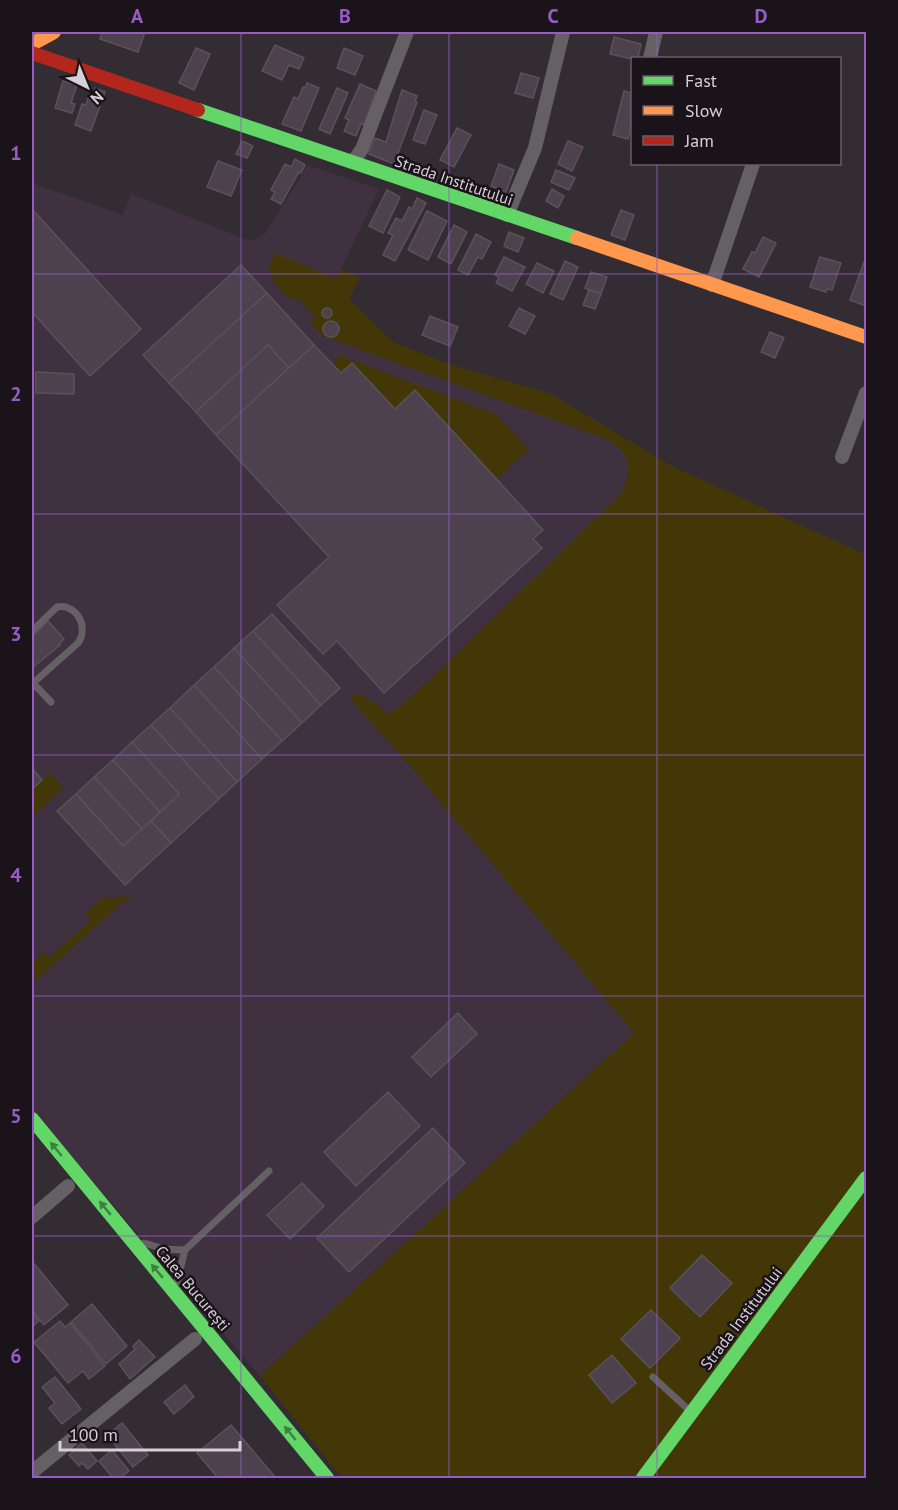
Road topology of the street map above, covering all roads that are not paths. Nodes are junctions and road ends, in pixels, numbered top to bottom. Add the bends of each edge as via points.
1 (54, 32) edge
2 (407, 32) edge
3 (563, 32) edge
4 (656, 32) edge
5 (32, 44) edge
6 (32, 53) edge
7 (650, 57) edge
8 (353, 162) junction
9 (753, 165) edge
10 (507, 216) junction
11 (712, 285) junction
12 (867, 337) edge
13 (867, 393) edge
14 (842, 457) dead end
15 (32, 631) edge
16 (32, 684) edge
17 (51, 702) dead end
18 (32, 1119) edge
19 (269, 1171) dead end
20 (867, 1178) edge
21 (68, 1185) dead end
22 (32, 1217) edge
23 (130, 1239) junction
24 (185, 1250) junction
25 (181, 1299) junction
26 (166, 1304) dead end
27 (195, 1339) junction
28 (653, 1377) dead end
29 (255, 1412) dead end
30 (692, 1412) junction
31 (32, 1472) edge
32 (327, 1479) edge
33 (643, 1479) edge

1 - 5 main road
2 - 8 street via 362,149
3 - 10 street via 535,148
4 - 7 street
6 - 8 main road, Strada Institutului
8 - 10 main road, Strada Institutului
9 - 11 street
10 - 11 main road, Strada Institutului
11 - 12 main road, Strada Institutului
13 - 14 street
15 - 16 lane via 63,606 84,627 78,643
16 - 17 lane
23 -> 18 main road, Calea București
19 - 24 lane
20 - 30 main road, Strada Institutului
21 - 22 street
23 - 24 lane via 164,1249
25 -> 23 main road, Calea București
24 - 25 lane via 177,1276
32 -> 25 main road, Calea București
26 - 27 main road, Calea București
27 - 29 main road, Calea București
27 - 31 street
28 - 30 lane
30 - 33 main road, Strada Institutului

